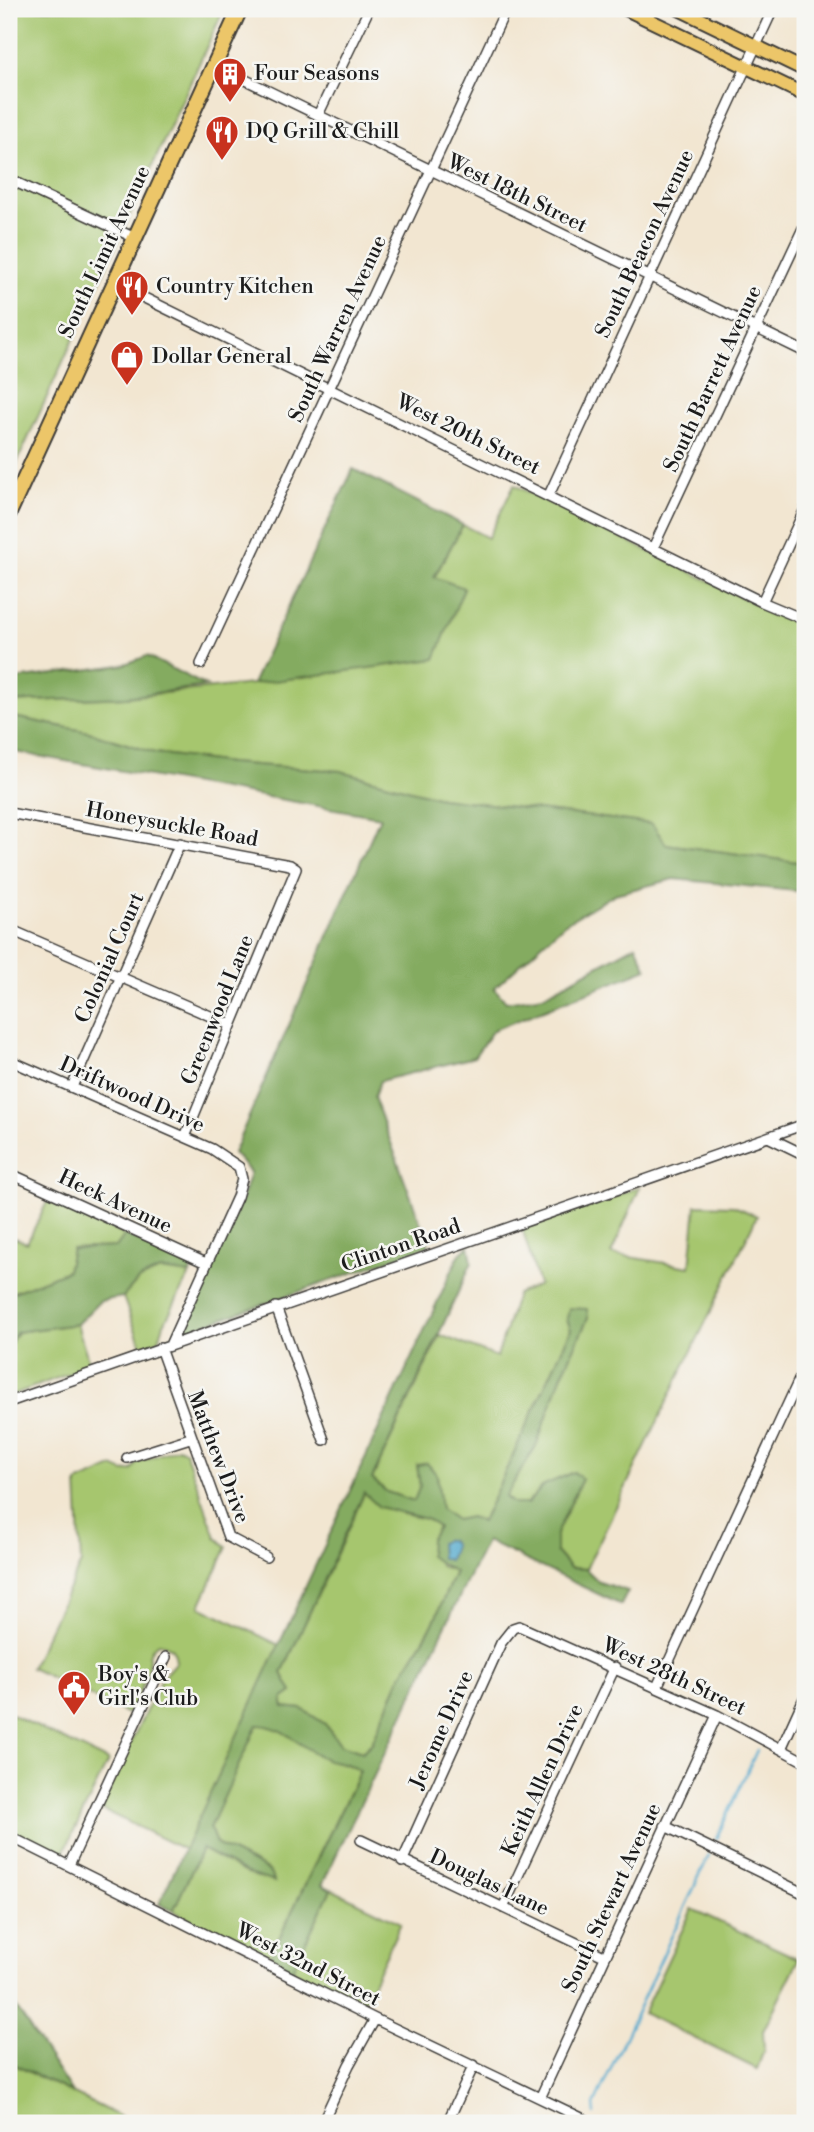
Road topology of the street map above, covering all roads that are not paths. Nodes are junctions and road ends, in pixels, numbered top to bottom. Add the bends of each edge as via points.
1 (240, 9) edge
2 (369, 9) edge
3 (506, 9) edge
4 (626, 9) edge
5 (679, 9) edge
6 (773, 9) edge
7 (756, 46) junction
8 (215, 65) junction
9 (746, 67) junction
10 (805, 70) edge
11 (805, 95) edge
12 (318, 115) junction
13 (430, 171) junction
14 (9, 179) edge
15 (805, 225) edge
16 (135, 238) junction
17 (649, 276) junction
18 (114, 284) junction
19 (757, 328) junction
20 (805, 352) edge
21 (330, 387) junction
22 (549, 495) junction
23 (805, 509) edge
24 (9, 513) edge
25 (653, 548) junction
26 (762, 602) junction
27 (805, 620) edge
28 (201, 664) dead end
29 (9, 813) edge
30 (180, 843) junction
31 (284, 897) joint
32 (9, 929) edge
33 (120, 977) junction
34 (231, 1025) junction
35 (9, 1060) edge
36 (72, 1087) junction
37 (805, 1124) edge
38 (185, 1137) junction
39 (768, 1137) junction
40 (805, 1155) edge
41 (9, 1173) edge
42 (206, 1263) junction
43 (276, 1307) junction
44 (170, 1345) junction
45 (160, 1349) junction
46 (805, 1367) edge
47 (9, 1402) edge
48 (190, 1438) junction
49 (324, 1440) dead end
50 (127, 1458) dead end
51 (267, 1557) dead end
52 (526, 1627) joint
53 (166, 1657) dead end
54 (615, 1667) junction
55 (657, 1687) junction
56 (805, 1696) edge
57 (717, 1715) junction
58 (781, 1749) junction
59 (805, 1762) edge
60 (665, 1826) junction
61 (9, 1836) edge
62 (361, 1840) dead end
63 (402, 1862) junction
64 (69, 1865) junction
65 (805, 1894) edge
66 (503, 1908) junction
67 (604, 1956) junction
68 (375, 2019) junction
69 (474, 2064) junction
70 (541, 2096) junction
71 (322, 2123) edge
72 (447, 2123) edge
73 (592, 2123) edge

1 - 8 highway, South Limit Avenue
2 - 12 street
3 - 13 street, South Warren Avenue
4 - 9 main road
5 - 7 main road
6 - 7 street, South Beacon Avenue
7 - 9 street, South Beacon Avenue
7 - 10 main road
8 - 12 street, West 18th Street
8 - 16 highway, South Limit Avenue
9 - 11 main road
9 - 17 street, South Beacon Avenue
12 - 13 street, West 18th Street
13 - 17 street, West 18th Street
13 - 21 street, South Warren Avenue
14 - 16 street
15 - 19 street, South Barrett Avenue
16 - 18 highway, South Limit Avenue
17 - 19 street, West 18th Street
17 - 22 street, South Beacon Avenue
18 - 21 street, West 20th Street
18 - 24 highway, South Limit Avenue
19 - 20 street, West 18th Street
19 - 25 street, South Barrett Avenue
21 - 22 street, West 20th Street
21 - 28 street, South Warren Avenue
22 - 25 street, West 20th Street
23 - 26 street
25 - 26 street, West 20th Street
26 - 27 street, West 20th Street
29 - 30 street, Honeysuckle Road
30 - 31 street, Honeysuckle Road via 293,866
30 - 33 street, Colonial Court
31 - 34 street, Greenwood Lane
32 - 33 street
33 - 34 street
33 - 36 street, Colonial Court
34 - 38 street, Greenwood Lane
35 - 36 street, Driftwood Drive
36 - 38 street, Driftwood Drive
37 - 39 street, Clinton Road
38 - 42 street, Driftwood Drive via 227,1156 239,1167 242,1179
39 - 40 street
39 - 43 street, Clinton Road
41 - 42 street, Heck Avenue
42 - 44 street
43 - 44 street, Clinton Road
43 - 49 street
44 - 45 street, Clinton Road
45 - 47 street, Clinton Road
45 - 48 street, Matthew Drive
46 - 55 street
48 - 50 street
48 - 51 street, Matthew Drive via 228,1536
52 - 54 street, West 28th Street
52 - 63 street, Jerome Drive via 513,1628 501,1643
53 - 64 street
54 - 55 street, West 28th Street
54 - 66 street, Keith Allen Drive
55 - 57 street, West 28th Street
56 - 58 street
57 - 58 street, West 28th Street
57 - 60 street, South Stewart Avenue
58 - 59 street, West 28th Street
60 - 65 street
60 - 67 street, South Stewart Avenue
61 - 64 street, West 32nd Street
62 - 63 street, Douglas Lane
63 - 66 street, Douglas Lane
64 - 68 street, West 32nd Street
66 - 67 street, Douglas Lane
67 - 70 street, South Stewart Avenue
68 - 69 street, West 32nd Street
68 - 71 street
69 - 70 street, West 32nd Street
69 - 72 street
70 - 73 street, West 32nd Street

